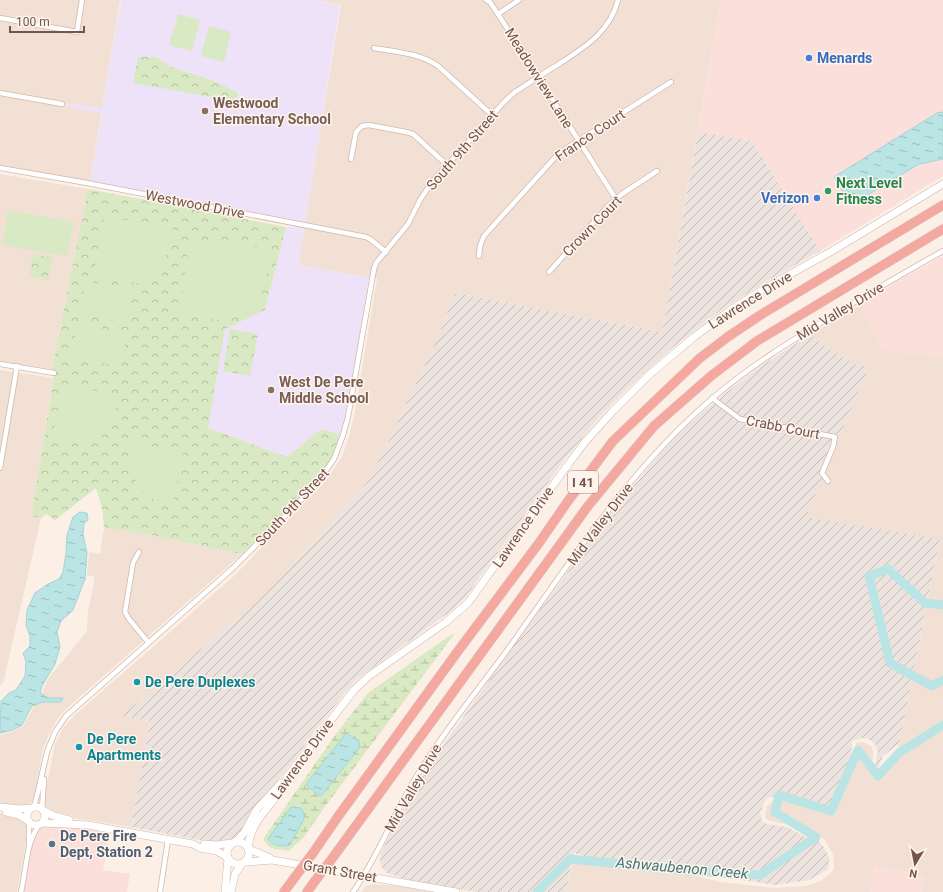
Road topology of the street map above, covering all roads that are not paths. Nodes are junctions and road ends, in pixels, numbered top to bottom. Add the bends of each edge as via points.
1 (82, 0) edge
2 (486, 0) edge
3 (520, 0) edge
4 (618, 0) edge
5 (498, 14) junction
6 (0, 18) edge
7 (374, 48) dead end
8 (538, 77) junction
9 (671, 82) dead end
10 (0, 93) edge
11 (62, 104) dead end
12 (492, 115) junction
13 (579, 140) junction
14 (351, 159) dead end
15 (447, 165) junction
16 (0, 168) edge
17 (657, 171) dead end
18 (943, 184) edge
19 (616, 199) junction
20 (943, 204) edge
21 (943, 229) edge
22 (943, 251) edge
23 (386, 252) junction
24 (479, 256) dead end
25 (549, 272) dead end
26 (0, 364) edge
27 (17, 366) junction
28 (54, 373) dead end
29 (712, 398) junction
30 (0, 468) edge
31 (828, 481) dead end
32 (140, 552) dead end
33 (148, 642) junction
34 (44, 767) junction
35 (287, 777) junction
36 (0, 807) edge
37 (32, 807) junction
38 (43, 810) junction
39 (0, 811) edge
40 (28, 821) junction
41 (41, 823) junction
42 (88, 825) junction
43 (168, 840) junction
44 (234, 843) junction
45 (193, 844) junction
46 (249, 849) junction
47 (28, 855) junction
48 (227, 857) junction
49 (272, 860) junction
50 (244, 862) junction
51 (365, 875) junction
52 (21, 892) edge
53 (160, 892) edge
54 (225, 892) edge
55 (231, 892) edge
56 (284, 892) edge
57 (307, 892) edge
58 (353, 892) edge
59 (456, 892) edge

1 - 6 street via 77,32
2 - 5 street, Meadowview Lane
3 - 5 street
4 - 8 street, South 9th Street via 608,24 594,40
5 - 8 street, Meadowview Lane
7 - 12 street via 429,60
8 - 12 street, South 9th Street via 515,92
8 - 13 street, Meadowview Lane
9 - 13 street, Franco Court
10 - 11 street
12 - 15 street, South 9th Street
13 - 19 street, Meadowview Lane
13 - 24 street, Franco Court via 559,153 484,236
14 - 15 street via 356,132 369,124 413,134
15 - 23 street, South 9th Street via 426,191 408,224
16 - 23 street, Westwood Drive via 366,237
17 - 19 street, Crown Court
18 - 35 main road, Lawrence Drive via 732,309 649,375 585,442 468,603 446,622 369,676 354,690
19 - 25 street, Crown Court
20 - 56 highway, I 41, bridge via 729,336 700,358 613,441
21 - 57 highway, I 41, bridge via 756,341 654,426 588,506
22 - 29 street, Mid Valley Drive via 783,346
23 - 33 street, South 9th Street via 374,269 348,417 333,462 315,486 233,568
26 - 27 street
27 - 28 street
27 - 30 street
29 - 31 street, Crabb Court via 740,419 835,437 822,473
29 - 51 street, Mid Valley Drive via 646,463 441,740 415,778
32 - 33 street via 133,563 125,612
33 - 34 street, South 9th Street via 66,716 55,732
34 - 37 street, South 9th Street
34 - 38 street, South 9th Street
35 - 44 main road via 257,809 244,833
35 - 46 main road, Lawrence Drive via 280,791 252,828
36 - 37 main road
37 - 38 main road
37 - 40 main road via 26,813
38 - 41 main road via 45,816
38 - 42 main road via 54,816
39 - 40 main road via 15,814
40 - 41 main road via 34,825
40 - 47 street
41 - 42 main road
41 - 47 street
42 - 43 main road
43 - 45 main road
43 - 53 street
44 - 45 main road
44 - 46 main road via 243,843
44 - 48 main road via 227,849
45 - 48 main road via 217,851
46 - 49 main road, Grant Street
46 - 50 main road via 249,856
47 - 52 street
48 - 50 main road via 232,863
48 - 54 main road
49 - 50 main road, Grant Street
49 - 51 main road, Grant Street
50 - 55 main road via 235,874
51 - 58 street, Mid Valley Drive
51 - 59 main road, Grant Street

